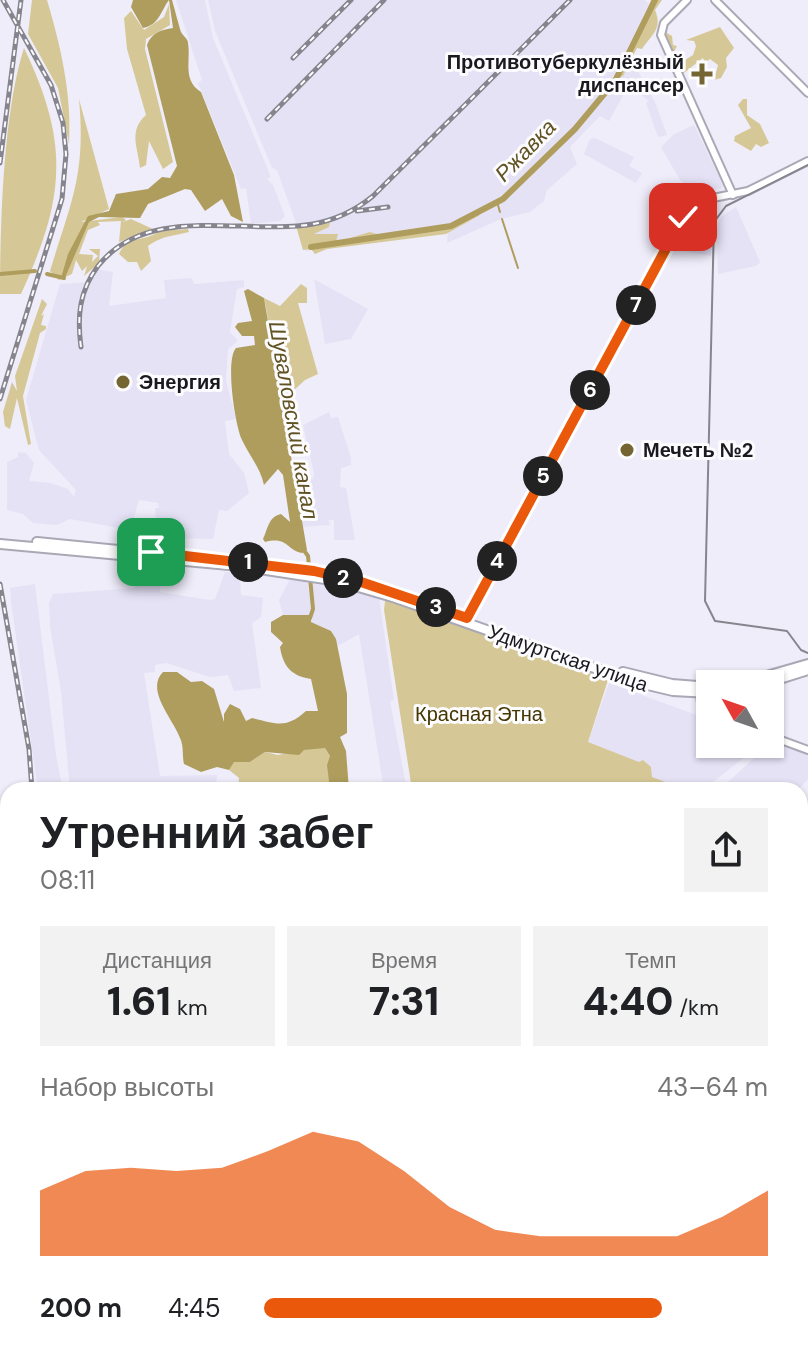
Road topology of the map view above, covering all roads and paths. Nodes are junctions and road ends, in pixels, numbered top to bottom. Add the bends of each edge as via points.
1 (687, 0) edge
2 (715, 0) edge
3 (808, 93) edge
4 (808, 161) edge
5 (733, 195) junction
6 (1, 542) edge
7 (467, 620) junction
8 (808, 664) edge
9 (808, 670) edge
10 (784, 671) edge
11 (784, 677) edge
12 (696, 688) edge
13 (784, 741) edge
14 (808, 750) edge

1 - 5 street via 664,23 661,35
2 - 3 street
4 - 5 street
5 - 7 street via 698,201 683,217
6 - 7 main road, Удмуртская улица via 301,571 361,582
7 - 12 main road, Удмуртская улица via 633,676
8 - 10 main road
9 - 11 main road
13 - 14 street

